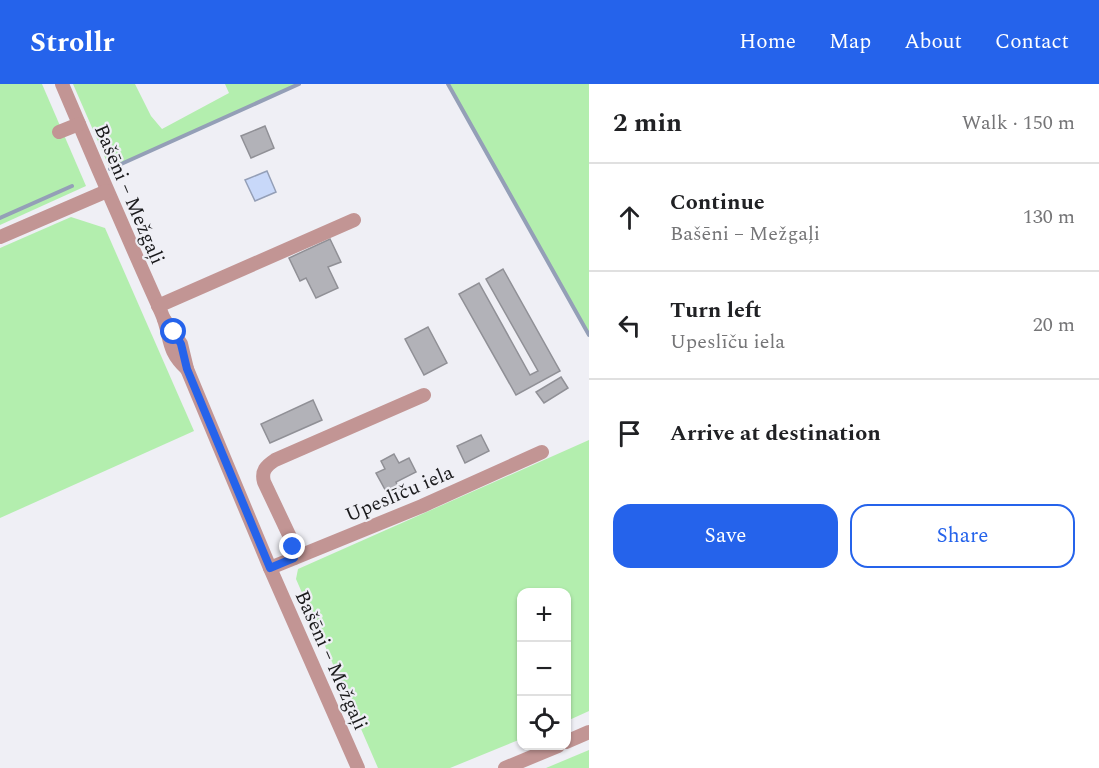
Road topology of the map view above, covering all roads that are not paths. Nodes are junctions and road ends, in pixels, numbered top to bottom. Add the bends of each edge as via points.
1 (62, 84) edge
2 (79, 124) junction
3 (59, 132) dead end
4 (107, 191) junction
5 (354, 220) dead end
6 (0, 237) edge
7 (161, 313) junction
8 (424, 395) dead end
9 (542, 452) dead end
10 (294, 558) junction
11 (270, 568) junction
12 (589, 732) edge
13 (571, 740) edge
14 (548, 750) edge
15 (358, 768) edge
16 (505, 768) edge

1 - 2 street, Bašēni – Mežgaļi
2 - 3 street
2 - 4 street, Bašēni – Mežgaļi
4 - 6 street
4 - 7 street, Bašēni – Mežgaļi
5 - 7 street
7 - 11 street, Bašēni – Mežgaļi via 181,344 187,369
8 - 10 street via 275,460 266,468 264,482 290,537
9 - 10 street, Upeslīču iela
10 - 11 street, Upeslīču iela
11 - 15 street, Bašēni – Mežgaļi
12 - 13 street
14 - 16 street

